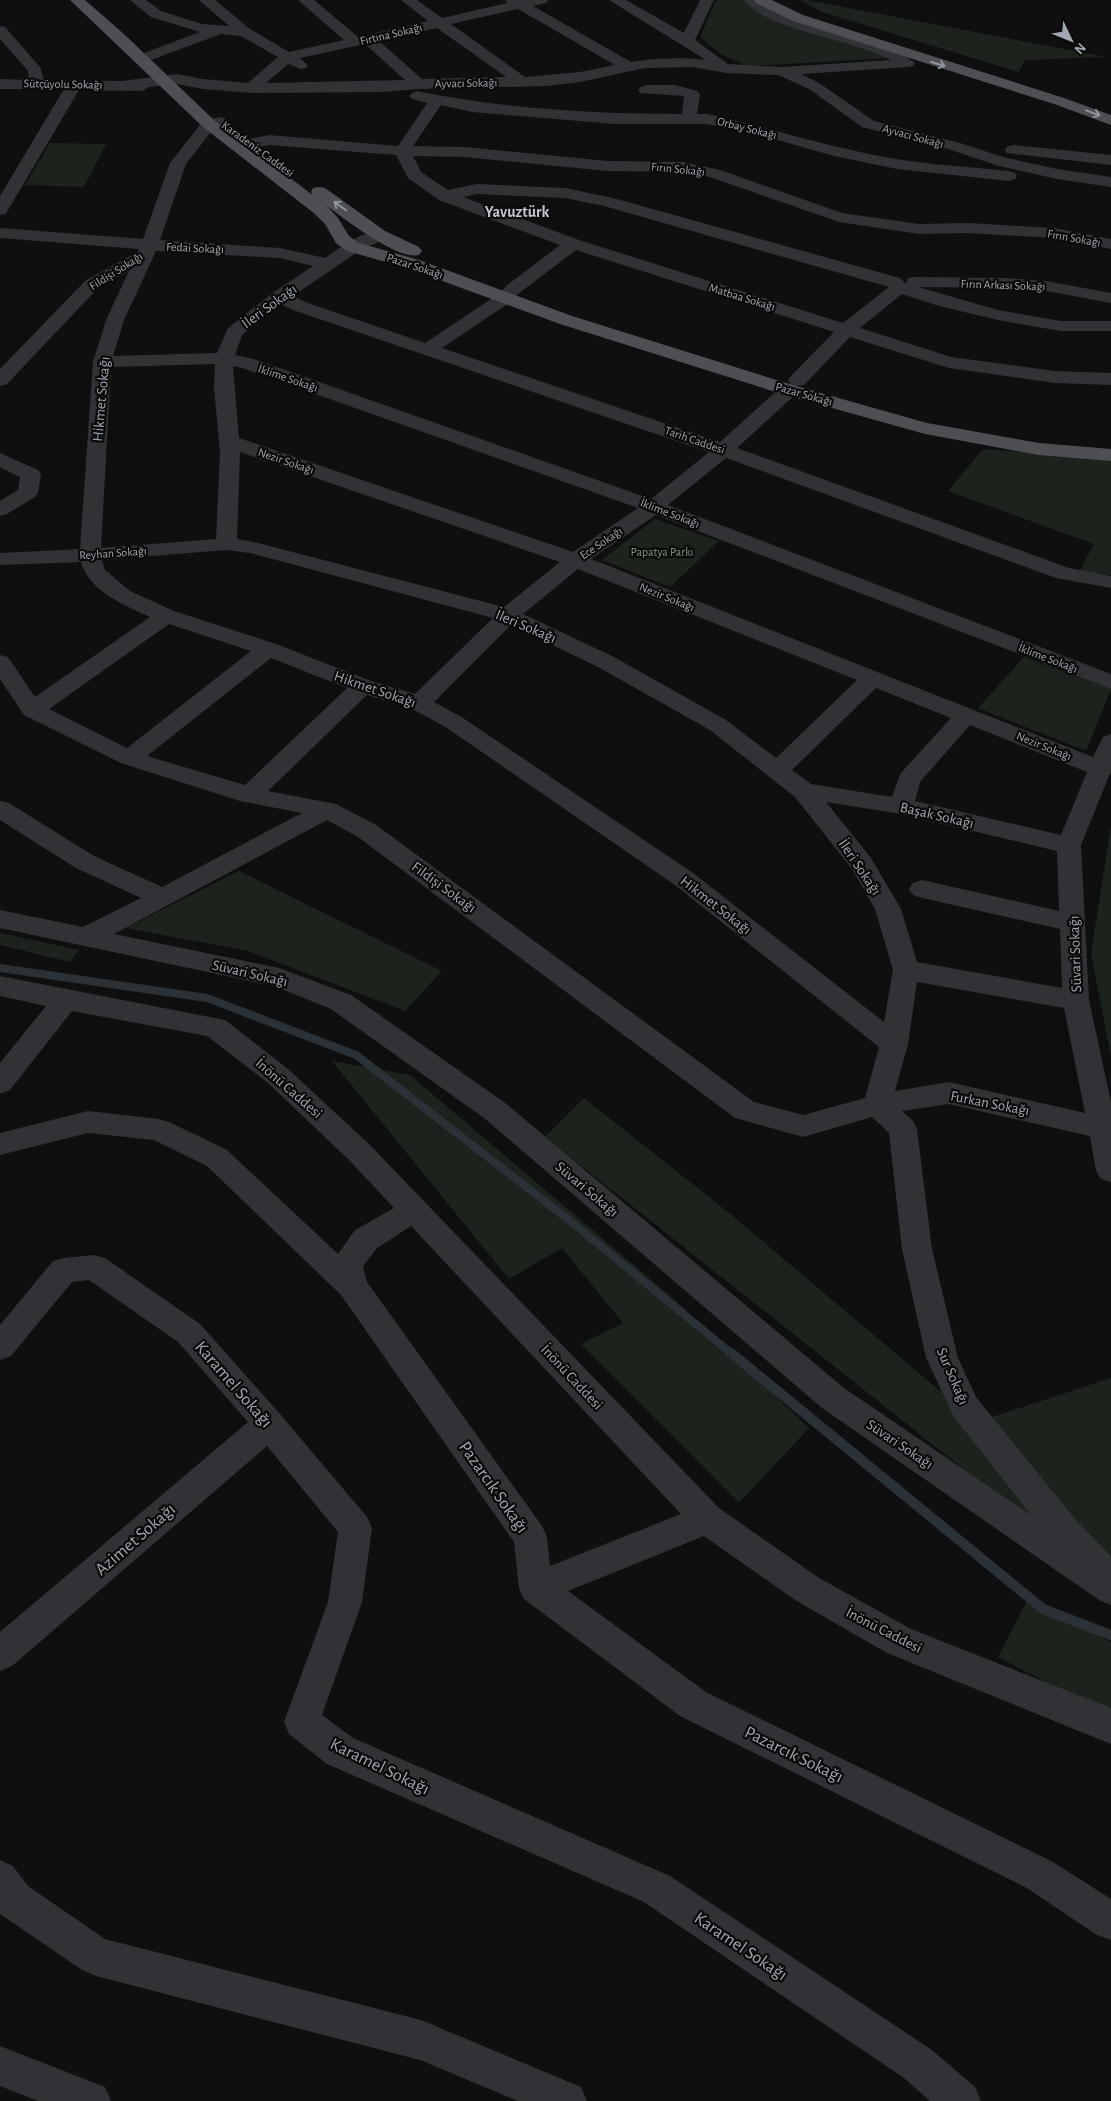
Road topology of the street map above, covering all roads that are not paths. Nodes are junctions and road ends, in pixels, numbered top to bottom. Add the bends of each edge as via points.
1 (77, 0) edge
2 (137, 0) edge
3 (206, 0) edge
4 (305, 0) edge
5 (408, 0) edge
6 (541, 0) edge
7 (616, 0) edge
8 (751, 0) edge
9 (761, 0) edge
10 (784, 0) edge
11 (703, 1) edge
12 (516, 3) edge
13 (440, 22) junction
14 (0, 30) edge
15 (219, 30) junction
16 (245, 32) junction
17 (120, 38) junction
18 (362, 40) junction
19 (687, 42) junction
20 (149, 56) junction
21 (287, 57) junction
22 (627, 66) junction
23 (726, 68) junction
24 (781, 71) junction
25 (520, 81) junction
26 (37, 83) junction
27 (174, 83) junction
28 (0, 84) edge
29 (418, 84) junction
30 (74, 85) junction
31 (333, 87) junction
32 (382, 87) junction
33 (252, 88) junction
34 (646, 90) dead end
35 (436, 101) junction
36 (1111, 108) edge
37 (689, 119) junction
38 (1111, 120) edge
39 (215, 123) junction
40 (243, 145) junction
41 (954, 146) junction
42 (402, 150) junction
43 (1111, 160) edge
44 (1111, 183) edge
45 (445, 196) junction
46 (0, 210) edge
47 (0, 232) edge
48 (379, 235) junction
49 (573, 244) junction
50 (1111, 244) edge
51 (353, 247) junction
52 (147, 250) junction
53 (328, 264) junction
54 (896, 284) junction
55 (509, 294) junction
56 (280, 296) junction
57 (1111, 298) edge
58 (1111, 326) edge
59 (846, 330) junction
60 (427, 350) junction
61 (224, 358) junction
62 (102, 362) junction
63 (1111, 379) edge
64 (0, 380) edge
65 (793, 385) junction
66 (230, 442) junction
67 (1111, 444) edge
68 (723, 450) junction
69 (1111, 455) edge
70 (0, 459) edge
71 (654, 507) junction
72 (0, 510) edge
73 (226, 544) junction
74 (90, 555) junction
75 (0, 559) edge
76 (575, 560) junction
77 (1111, 582) edge
78 (508, 615) junction
79 (166, 616) junction
80 (268, 649) junction
81 (0, 662) edge
82 (873, 678) junction
83 (1111, 682) edge
84 (363, 686) junction
85 (419, 703) junction
86 (32, 710) junction
87 (966, 715) junction
88 (1111, 742) edge
89 (129, 758) junction
90 (1099, 768) junction
91 (778, 770) junction
92 (804, 791) junction
93 (250, 796) junction
94 (901, 806) junction
95 (0, 809) edge
96 (327, 810) junction
97 (1069, 845) junction
98 (922, 888) dead end
99 (162, 897) junction
100 (0, 919) edge
101 (1074, 923) junction
102 (85, 938) junction
103 (906, 970) junction
104 (0, 986) edge
105 (66, 1000) junction
106 (1076, 1000) junction
107 (894, 1044) junction
108 (0, 1083) edge
109 (877, 1105) junction
110 (1102, 1128) junction
111 (0, 1144) edge
112 (1111, 1171) edge
113 (414, 1210) junction
114 (352, 1286) junction
115 (0, 1347) edge
116 (269, 1424) junction
117 (707, 1519) junction
118 (1111, 1579) edge
119 (536, 1588) junction
120 (1111, 1589) edge
121 (0, 1654) edge
122 (1111, 1726) edge
123 (0, 1879) edge
124 (1111, 1921) edge
125 (0, 2066) edge
126 (91, 2101) edge
127 (567, 2101) edge
128 (961, 2101) edge

1 - 17 main road, Karadeniz Caddesi
2 - 15 street via 156,14
3 - 16 street
4 - 18 street
5 - 13 street
6 - 12 street, Fırtına Sokağı
7 - 19 street
8 - 24 street via 758,7 784,19 892,54 908,63
9 -> 38 main road via 798,18
10 - 36 main road via 810,12 1041,82
11 - 19 street
12 - 13 street, Fırtına Sokağı
12 - 22 street
13 - 18 street, Fırtına Sokağı
13 - 25 street
14 - 26 street via 35,70
15 - 16 street
15 - 20 street
16 - 21 street
17 - 20 main road, Karadeniz Caddesi
17 - 27 main road, Karadeniz Caddesi
18 - 21 street, Fırtına Sokağı
18 - 29 street
19 - 23 street
20 - 27 main road, Karadeniz Caddesi
21 - 31 street via 329,81
21 - 33 street, Fırtına Sokağı
22 - 23 street, Ayvacı Sokağı via 693,63
22 - 25 street, Ayvacı Sokağı via 580,77
23 - 24 street, Ayvacı Sokağı
24 - 41 street, Ayvacı Sokağı via 814,86 868,124
25 - 29 street, Ayvacı Sokağı
26 - 28 street, Sütçüyolu Sokağı
26 - 30 street, Sütçüyolu Sokağı
27 - 30 street, Sütçüyolu Sokağı
27 - 33 street, Ayvacı Sokağı
27 - 39 main road, Karadeniz Caddesi
29 - 32 street, Ayvacı Sokağı
30 - 46 street
31 - 32 street, Ayvacı Sokağı
31 - 33 street, Ayvacı Sokağı
32 - 35 street, Orbay Sokağı
34 - 37 street via 682,90 692,94
35 - 37 street, Orbay Sokağı via 472,107 615,118
35 - 42 street
37 - 44 street, Orbay Sokağı via 707,119 897,164
39 - 40 main road, Karadeniz Caddesi
39 - 52 street, Fildişi Sokağı via 178,163
40 - 42 street, Fırın Sokağı via 270,140
48 -> 40 main road, Karadeniz Caddesi
40 - 51 main road, Karadeniz Caddesi via 321,210 344,242
41 - 43 street
41 - 44 street, Ayvacı Sokağı via 1000,161
42 - 45 street, Matbaa Sokağı via 414,175
42 - 50 street, Fırın Sokağı via 481,153 608,166 683,167 714,174 824,212 863,221 919,229 1054,232
45 - 49 street, Matbaa Sokağı
45 - 54 street via 477,189 565,193
47 - 52 street, Fedai Sokağı
48 - 51 street, İleri Sokağı
48 - 55 main road, Pazar Sokağı
49 - 55 street
49 - 59 street, Matbaa Sokağı
51 - 53 street, İleri Sokağı
51 - 55 main road, Pazar Sokağı
52 - 53 street, Fedai Sokağı via 280,253
52 - 62 street, Hikmet Sokağı via 115,320
52 - 64 street, Fildişi Sokağı via 92,284
53 - 56 street, İleri Sokağı
54 - 57 street, Fırın Arkası Sokağı via 1006,283 1046,286
54 - 58 street via 944,302 998,315 1060,326
54 - 59 street, Ece Sokağı
55 - 60 street
55 - 65 main road, Pazar Sokağı via 566,320
56 - 60 street, Tarih Caddesi via 299,306
56 - 61 street, İleri Sokağı via 234,332
59 - 63 street, Matbaa Sokağı via 949,362 1055,377
59 - 65 street, Ece Sokağı
60 - 68 street, Tarih Caddesi
61 - 62 street, İklime Sokağı
61 - 66 street, İleri Sokağı
61 - 71 street, İklime Sokağı via 247,363
62 - 74 street, Hikmet Sokağı
65 - 67 main road, Pazar Sokağı via 988,430
65 - 68 street, Ece Sokağı
65 - 69 main road, Pazar Sokağı via 925,428 1039,449
66 - 73 street, İleri Sokağı
66 - 76 street, Nezir Sokağı
68 - 71 street, Ece Sokağı
68 - 77 street, Tarih Caddesi via 1064,573
70 - 72 street via 31,474 28,493
71 - 76 street, Ece Sokağı
71 - 83 street, İklime Sokağı
73 - 74 street, Reyhan Sokağı
73 - 78 street, İleri Sokağı via 251,547
74 - 75 street, Reyhan Sokağı
74 - 79 street, Hikmet Sokağı via 95,572 122,596
76 - 78 street, Ece Sokağı
76 - 82 street, Nezir Sokağı
78 - 85 street, Ece Sokağı
78 - 91 street, İleri Sokağı via 606,662 718,725
79 - 80 street, Hikmet Sokağı
79 - 86 street
80 - 84 street, Hikmet Sokağı
80 - 89 street
81 - 86 street, Fildişi Sokağı
82 - 87 street, Nezir Sokağı
82 - 91 street
84 - 85 street, Hikmet Sokağı
84 - 93 street
85 - 107 street, Hikmet Sokağı via 455,723 684,879
86 - 89 street, Fildişi Sokağı
87 - 90 street, Nezir Sokağı
87 - 94 street via 910,780
88 - 90 street, Süvari Sokağı
89 - 93 street, Fildişi Sokağı
90 - 97 street, Süvari Sokağı
91 - 92 street, İleri Sokağı
92 - 94 street, Başak Sokağı
92 - 103 street, İleri Sokağı via 862,864 884,902
93 - 96 street, Fildişi Sokağı
94 - 97 street, Başak Sokağı
95 - 99 street via 85,862
96 - 99 street
96 - 109 street, Fildişi Sokağı via 376,838 744,1110 803,1126
97 - 101 street, Süvari Sokağı
98 - 101 street
99 - 102 street
100 - 102 street, Süvari Sokağı
101 - 106 street, Süvari Sokağı
102 - 120 street, Süvari Sokağı via 279,978 341,1002 494,1110 833,1398
103 - 106 street
103 - 107 street, İleri Sokağı
104 - 105 street, İnönü Caddesi
105 - 108 street
105 - 113 street, İnönü Caddesi via 215,1027 278,1076 359,1152
106 - 110 street, Süvari Sokağı
107 - 109 street, İleri Sokağı
109 - 110 street, Furkan Sokağı via 949,1093
109 - 118 street, Sur Sokağı via 903,1128 917,1249 942,1358 965,1407 1063,1530
110 - 112 street, Süvari Sokağı
111 - 114 street, Pazarcık Sokağı via 88,1122 159,1130 218,1158
113 - 114 street via 366,1239 348,1264
113 - 117 street, İnönü Caddesi
114 - 119 street, Pazarcık Sokağı via 530,1537
115 - 116 street, Karamel Sokağı via 64,1270 94,1267 189,1333
116 - 121 street, Azimet Sokağı
116 - 128 street, Karamel Sokağı via 355,1528 345,1602 302,1722 340,1751 657,1889 918,2064
117 - 119 street
117 - 122 street, İnönü Caddesi via 807,1589 899,1641
119 - 124 street, Pazarcık Sokağı via 693,1704 1040,1875
123 - 127 street via 14,1900 96,1956 421,2040
125 - 126 street

